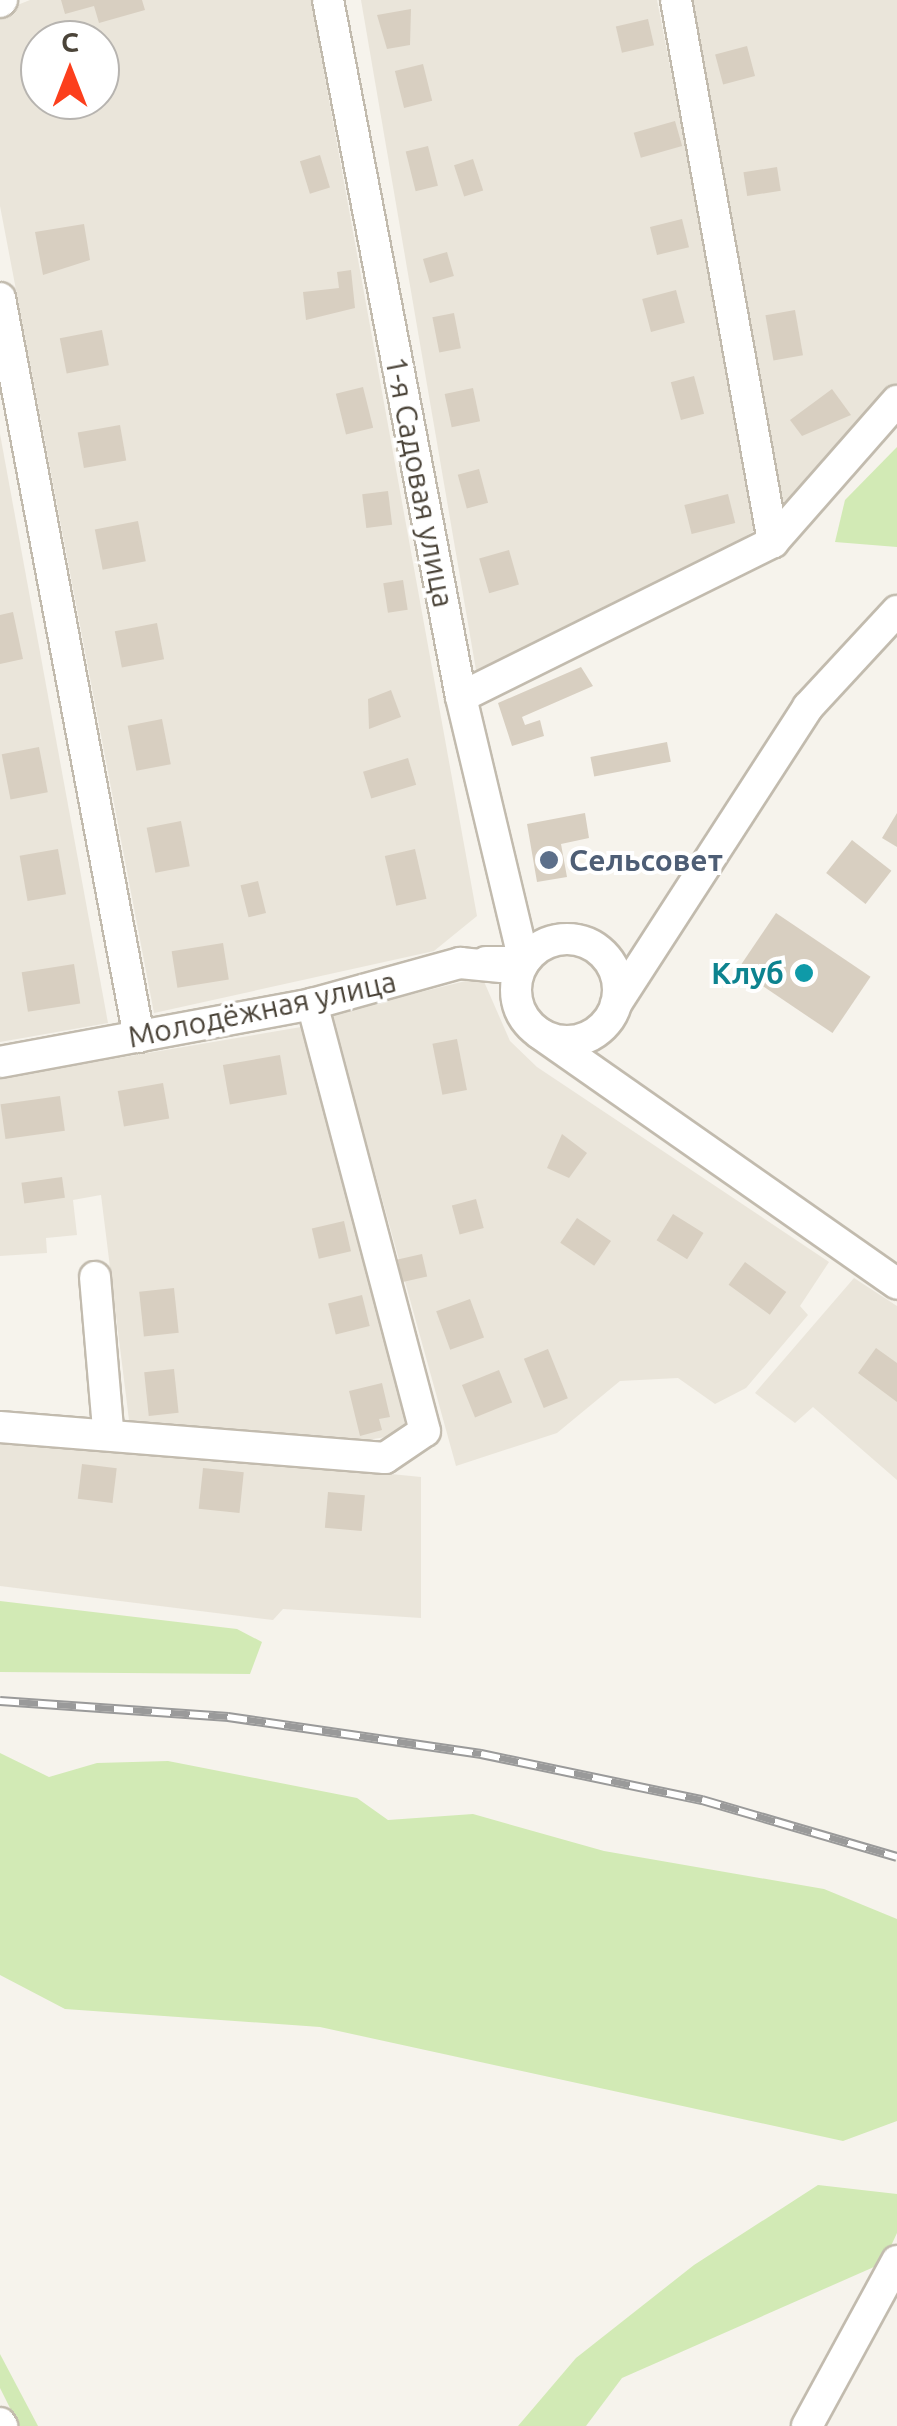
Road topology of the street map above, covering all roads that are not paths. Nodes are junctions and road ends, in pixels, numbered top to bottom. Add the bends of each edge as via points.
1 (328, 0) edge
2 (676, 0) edge
3 (0, 298) edge
4 (897, 401) edge
5 (773, 542) junction
6 (897, 610) edge
7 (461, 697) junction
8 (657, 941) junction
9 (596, 947) junction
10 (520, 973) junction
11 (312, 1004) junction
12 (612, 1012) junction
13 (539, 1033) junction
14 (139, 1037) junction
15 (0, 1062) edge
16 (615, 1086) junction
17 (95, 1277) dead end
18 (897, 1284) edge
19 (0, 1427) edge
20 (108, 1430) junction
21 (897, 2261) edge
22 (807, 2426) edge

1 - 7 street, 1-я Садовая улица
2 - 5 street
3 - 14 street
4 - 5 street
5 - 7 street
6 - 8 street via 808,707
7 - 10 street, 1-я Садовая улица
8 - 9 street
8 - 12 street
9 - 10 street via 566,938
9 - 12 street via 617,976
10 - 11 street, Молодёжная улица via 486,962
10 - 13 street via 520,1010
11 - 14 street, Молодёжная улица
11 - 20 street via 425,1431 385,1458
12 - 13 street via 586,1040
12 - 16 street via 604,1063
13 - 16 street
14 - 15 street, Молодёжная улица
16 - 18 street
17 - 20 street
19 - 20 street
21 - 22 street

